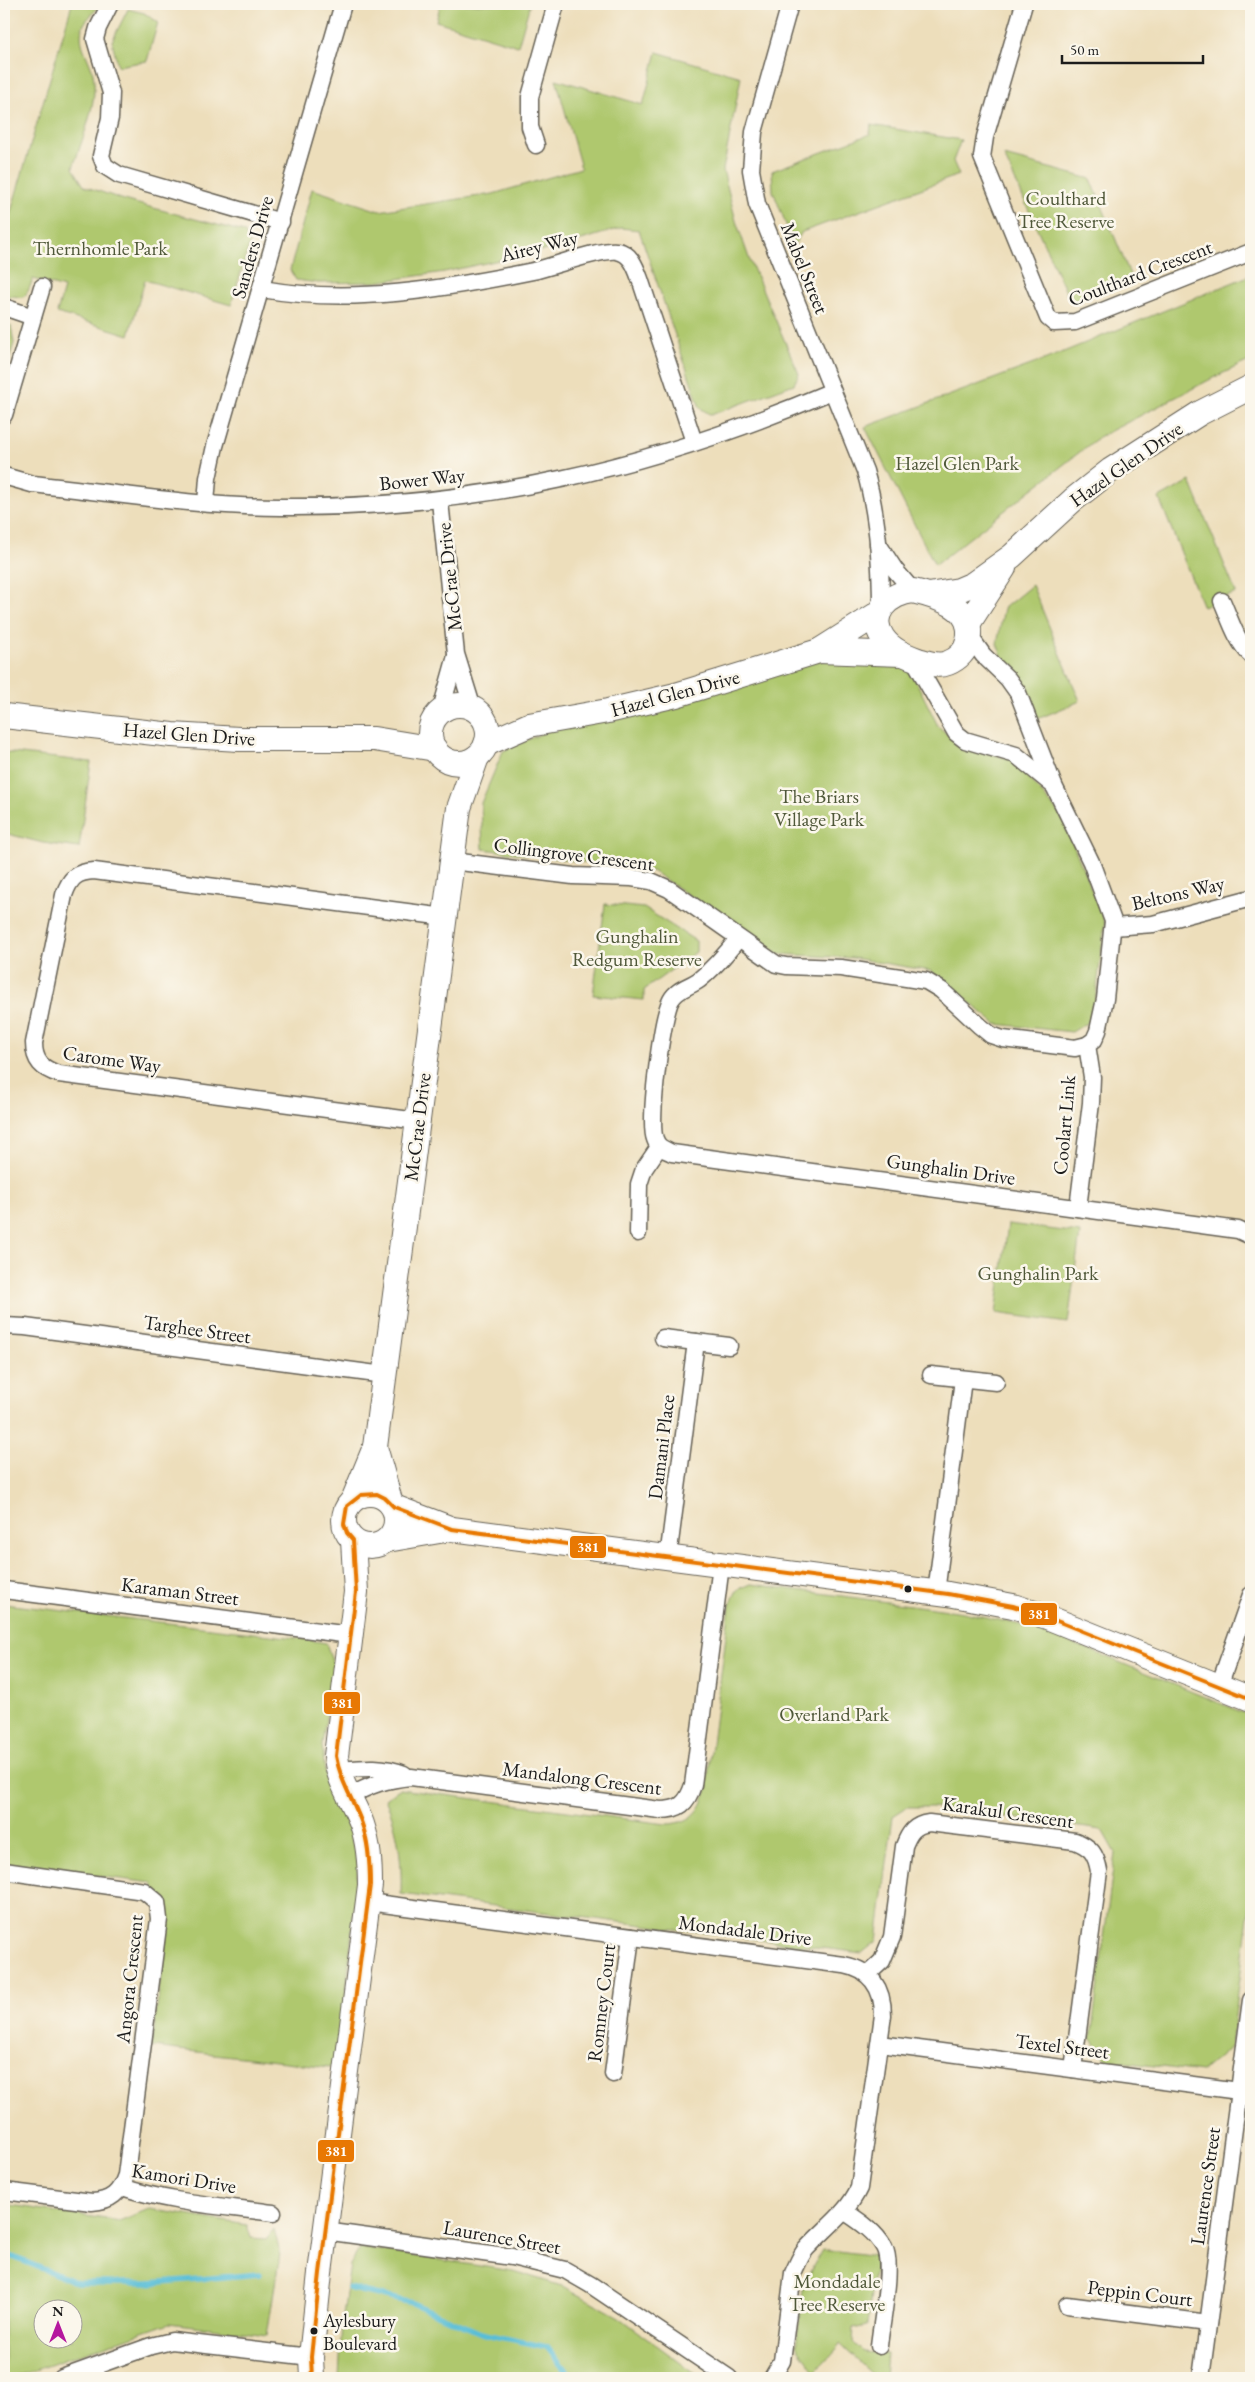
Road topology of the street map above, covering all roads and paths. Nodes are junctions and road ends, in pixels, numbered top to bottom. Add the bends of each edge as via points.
1 (110, 4) edge
2 (343, 4) edge
3 (556, 4) edge
4 (790, 4) edge
5 (1024, 4) edge
6 (536, 145) dead end
7 (281, 222) junction
8 (1251, 252) edge
9 (42, 287) dead end
10 (262, 289) junction
11 (4, 307) edge
12 (33, 317) junction
13 (1251, 387) edge
14 (832, 391) junction
15 (4, 414) edge
16 (694, 442) junction
17 (4, 476) edge
18 (440, 500) junction
19 (206, 503) junction
20 (877, 542) junction
21 (1012, 556) junction
22 (921, 593) junction
23 (1222, 601) dead end
24 (880, 611) junction
25 (969, 630) junction
26 (819, 651) junction
27 (456, 654) junction
28 (1251, 655) edge
29 (907, 656) junction
30 (478, 714) junction
31 (4, 716) edge
32 (436, 719) junction
33 (528, 726) junction
34 (374, 739) junction
35 (482, 750) junction
36 (438, 753) junction
37 (1054, 786) junction
38 (459, 808) junction
39 (452, 861) junction
40 (1251, 898) edge
41 (445, 917) junction
42 (1113, 927) junction
43 (738, 939) junction
44 (1087, 1045) junction
45 (418, 1121) junction
46 (659, 1147) junction
47 (1078, 1208) junction
48 (1247, 1231) edge
49 (638, 1233) dead end
50 (4, 1326) edge
51 (663, 1338) dead end
52 (696, 1342) junction
53 (729, 1346) dead end
54 (384, 1375) junction
55 (931, 1375) dead end
56 (963, 1379) junction
57 (996, 1382) dead end
58 (375, 1447) junction
59 (354, 1498) junction
60 (392, 1505) junction
61 (452, 1528) junction
62 (353, 1540) junction
63 (384, 1542) junction
64 (668, 1558) junction
65 (722, 1565) junction
66 (4, 1590) edge
67 (356, 1592) junction
68 (936, 1593) junction
69 (1251, 1595) edge
70 (350, 1635) junction
71 (1219, 1686) junction
72 (1251, 1699) edge
73 (337, 1770) junction
74 (411, 1777) junction
75 (348, 1797) junction
76 (4, 1871) edge
77 (368, 1902) junction
78 (631, 1937) junction
79 (868, 1974) junction
80 (1251, 2000) edge
81 (880, 2044) junction
82 (1073, 2069) junction
83 (613, 2074) dead end
84 (1240, 2091) junction
85 (122, 2187) junction
86 (4, 2191) edge
87 (844, 2212) junction
88 (273, 2213) dead end
89 (325, 2232) junction
90 (1067, 2305) dead end
91 (1208, 2323) junction
92 (878, 2346) dead end
93 (312, 2368) edge
94 (62, 2378) edge
95 (729, 2378) edge
96 (772, 2378) edge
97 (1201, 2378) edge

1 - 7 street via 95,39 111,93 110,118 101,156 105,166 119,175
2 - 7 street, Sanders Drive
3 - 6 street via 530,97 530,127
4 - 14 street, Mabel Street via 754,132 752,186 768,234
5 - 8 street, Coulthard Crescent via 982,157 1048,318 1054,323 1075,322
7 - 10 street, Sanders Drive
9 - 12 street
10 - 16 street, Airey Way via 321,296 416,291 478,282 547,268 606,251 619,251 634,264 640,279
10 - 19 street, Sanders Drive via 215,446
11 - 12 street
12 - 15 street
13 - 21 street, Hazel Glen Drive via 1200,413 1110,470
14 - 16 street, Bower Way
14 - 20 street, Mabel Street via 865,472
16 - 18 street, Bower Way via 571,478
17 - 19 street, Bower Way via 32,484
18 - 19 street, Bower Way via 280,508
18 - 27 street, McCrae Drive
20 - 22 street, Mabel Street via 895,570
20 - 24 street, Mabel Street
21 - 22 street, Hazel Glen Drive via 973,584 959,590
21 - 25 street, Hazel Glen Drive
22 - 24 street via 900,592 888,599
22 - 25 street via 955,606 965,617
23 - 28 street via 1238,639
24 - 26 street, Hazel Glen Drive
24 - 29 street via 880,634
25 - 29 street via 963,652 948,663 929,663
25 - 37 street via 983,655 1018,693
26 - 29 street, Hazel Glen Drive
26 - 33 street, Hazel Glen Drive via 676,695
27 - 30 street, McCrae Drive
27 - 32 street, McCrae Drive
29 - 37 street via 956,733 965,740 1016,755
30 - 32 street via 456,706
30 - 33 street, Hazel Glen Drive
30 - 35 street via 488,736
31 - 34 street, Hazel Glen Drive via 239,739
32 - 34 street, Hazel Glen Drive
32 - 36 street via 431,742
33 - 35 street, Hazel Glen Drive
34 - 36 street, Hazel Glen Drive
35 - 36 street via 460,763
35 - 38 street, McCrae Drive
36 - 38 street, McCrae Drive
37 - 42 street via 1091,862
38 - 39 street, McCrae Drive
39 - 41 street, McCrae Drive
39 - 43 street, Collingrove Crescent via 573,876 651,881 669,889
40 - 42 street, Beltons Way via 1153,924
41 - 45 street, McCrae Drive
41 - 45 street, Carome Way via 94,871 78,873 68,882 64,895 34,1043 39,1063 58,1074
42 - 44 street via 1102,1016 1094,1040
43 - 44 street, Collingrove Crescent via 770,961 786,966 841,968 926,981 941,990 991,1035 1003,1039 1075,1048
43 - 46 street via 720,961 670,1001 652,1120 654,1138
44 - 47 street, Coolart Link via 1092,1077 1091,1103
45 - 54 street, McCrae Drive
46 - 47 street, Gunghalin Drive via 672,1152
46 - 49 street via 644,1169 639,1184
47 - 48 street, Gunghalin Drive
50 - 54 street, Targhee Street
51 - 52 street
52 - 53 street
52 - 64 street, Damani Place
54 - 58 street, McCrae Drive
55 - 56 street
56 - 57 street
56 - 68 street
58 - 59 street, McCrae Drive
58 - 60 street, McCrae Drive
59 - 60 street via 377,1494
59 - 62 street via 344,1514 347,1533
60 - 61 street
60 - 63 street via 396,1525
61 - 63 street
61 - 64 street
62 - 63 street via 367,1546
62 - 67 street
63 - 67 street
64 - 65 street
65 - 68 street
65 - 74 street, Mandalong Crescent via 693,1785 681,1807 660,1810
66 - 70 street, Karaman Street
67 - 70 street
68 - 71 street via 981,1600 1047,1617
69 - 71 street
70 - 73 street
71 - 72 street
73 - 74 street, Mandalong Crescent via 388,1768
73 - 75 street
74 - 75 street, Mandalong Crescent via 374,1782
75 - 77 street via 368,1845
76 - 85 street, Angora Crescent via 132,1888 144,1891 157,1902 159,1919 147,2022
77 - 78 street, Mondadale Drive
77 - 89 street
78 - 79 street, Mondadale Drive via 844,1965
78 - 83 street, Romney Court
79 - 81 street via 882,2000
79 - 82 street, Karakul Crescent via 882,1960 892,1937 904,1846 916,1827 928,1823 1075,1841 1088,1846 1097,1860 1099,1871
80 - 84 street, Laurence Street
81 - 82 street, Textel Street
81 - 87 street via 862,2176 854,2199
82 - 84 street, Textel Street
84 - 91 street, Laurence Street
85 - 86 street, Kamori Drive via 114,2197 92,2202
85 - 88 street, Kamori Drive via 145,2195
87 - 92 street via 878,2238 887,2253 888,2273
87 - 96 street via 805,2250 793,2273 782,2361
89 - 93 street
89 - 95 street, Laurence Street via 512,2257 565,2270
90 - 91 street, Peppin Court
91 - 97 street, Laurence Street
93 - 94 street via 172,2341

